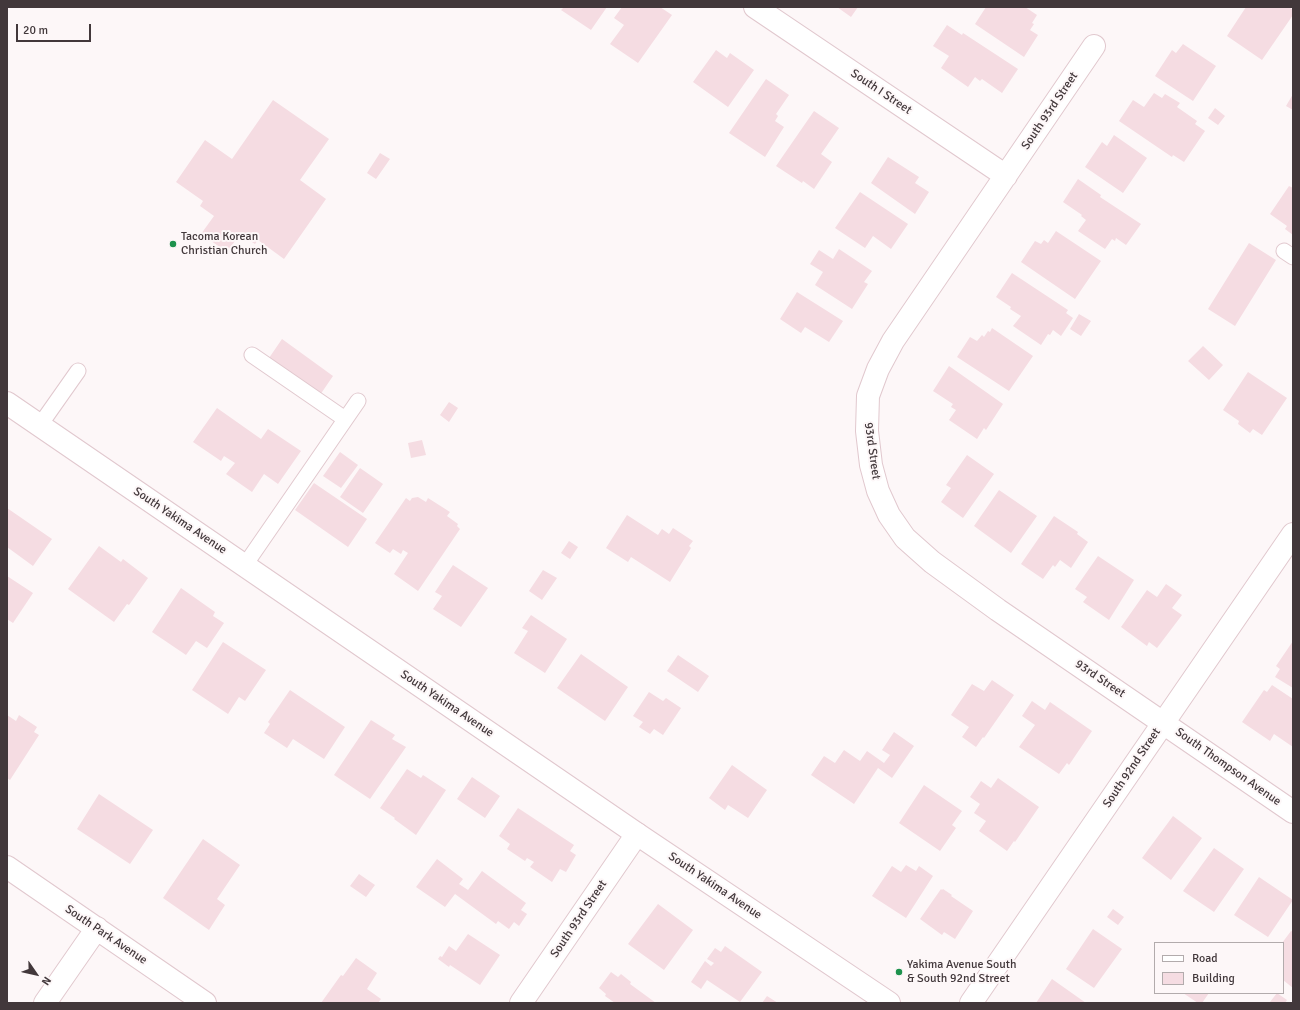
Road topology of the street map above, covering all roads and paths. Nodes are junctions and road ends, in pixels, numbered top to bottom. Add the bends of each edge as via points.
1 (755, 7) edge
2 (1094, 46) dead end
3 (1006, 176) junction
4 (252, 356) dead end
5 (78, 371) dead end
6 (358, 401) dead end
7 (7, 403) edge
8 (345, 419) junction
9 (40, 426) junction
10 (1293, 534) edge
11 (244, 565) junction
12 (1163, 722) junction
13 (1293, 812) edge
14 (637, 834) junction
15 (7, 867) edge
16 (98, 928) junction
17 (45, 1003) edge
18 (205, 1003) edge
19 (521, 1003) edge
20 (889, 1003) edge
21 (971, 1003) edge

1 - 3 street, South I Street
2 - 3 street, South 93rd Street
3 - 12 street, 93rd Street via 893,341 878,369 868,396 867,431 871,465 878,491 889,515 906,538 932,562
4 - 8 lane
5 - 9 lane
6 - 8 lane
7 - 9 street, South Yakima Avenue
8 - 11 lane
9 - 11 street, South Yakima Avenue
10 - 12 street, South 92nd Street
11 - 14 street, South Yakima Avenue
12 - 13 street, South Thompson Avenue
12 - 21 street, South 92nd Street
14 - 19 street, South 93rd Street
14 - 20 street, South Yakima Avenue
15 - 16 street, South Park Avenue
16 - 17 street
16 - 18 street, South Park Avenue

